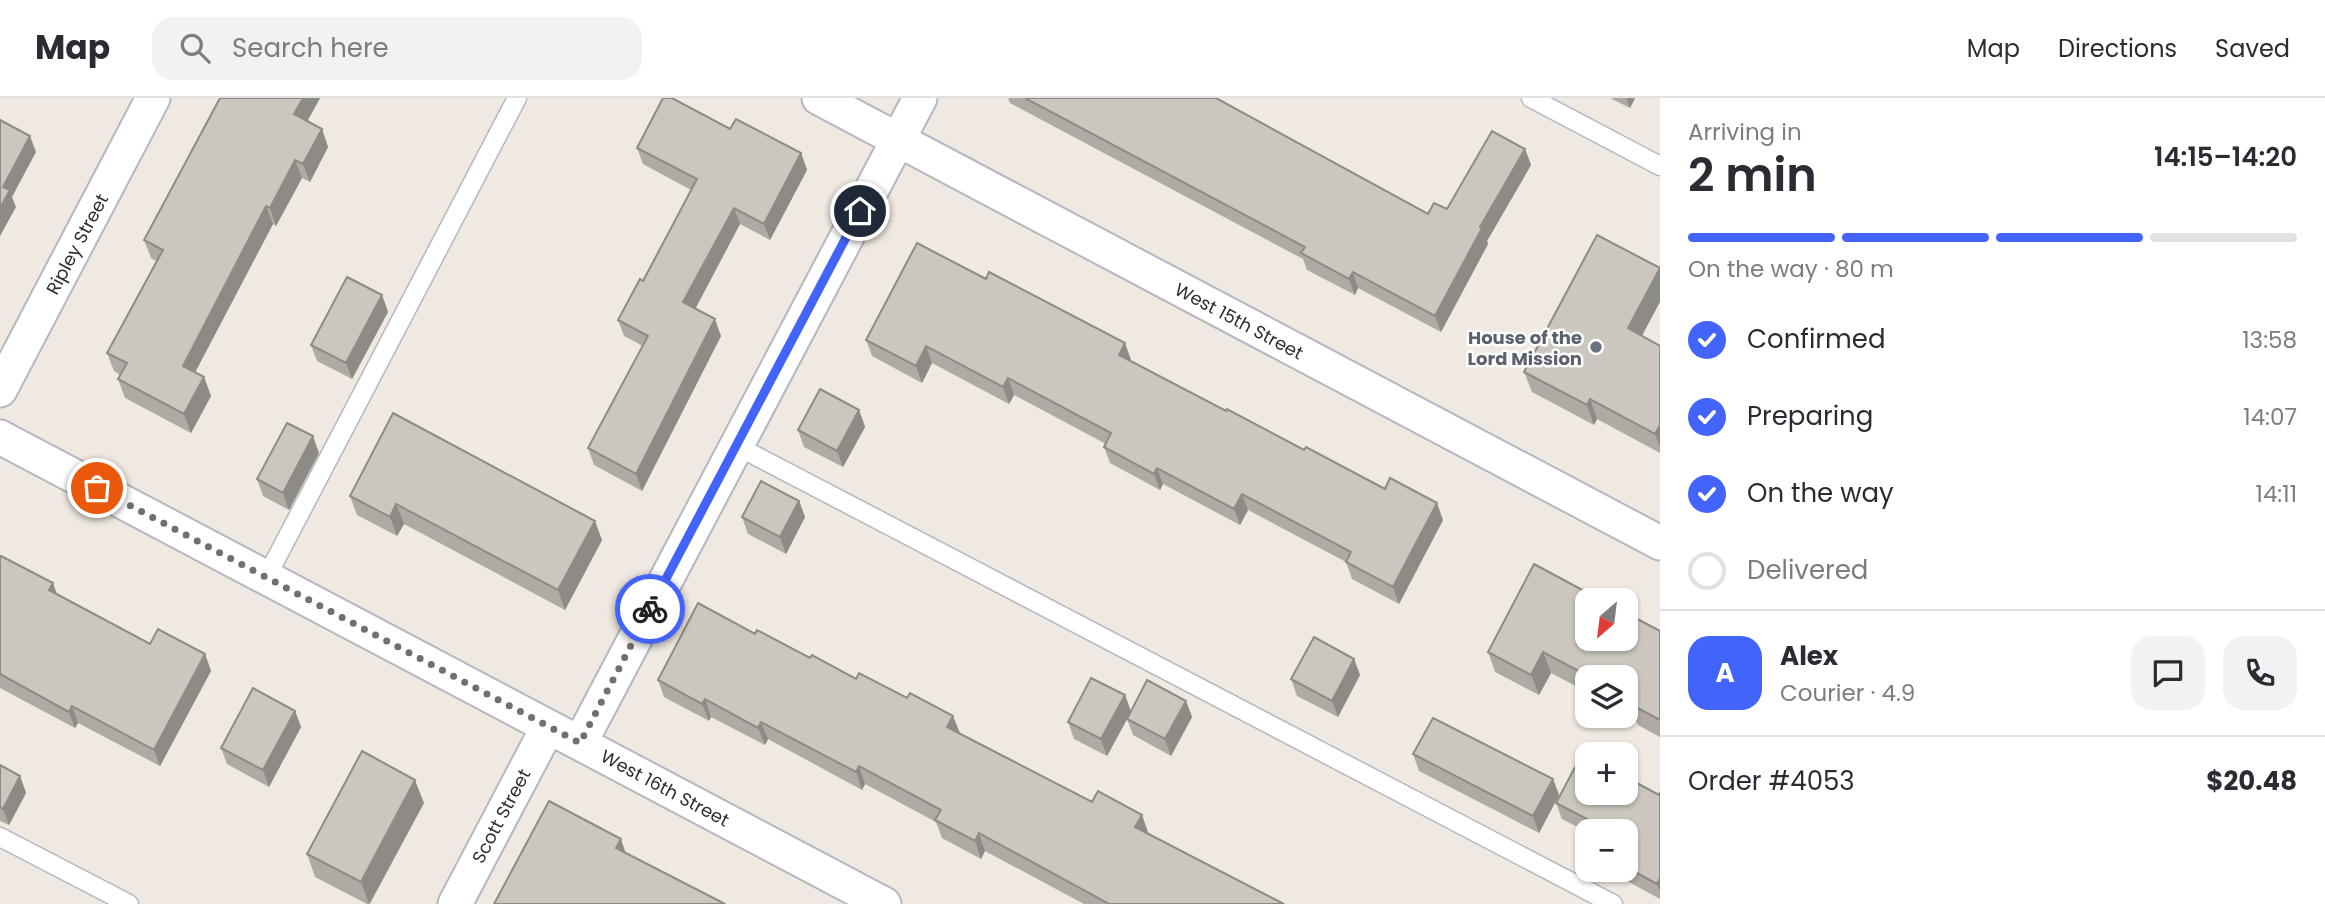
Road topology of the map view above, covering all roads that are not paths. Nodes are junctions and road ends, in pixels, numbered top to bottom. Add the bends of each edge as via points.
1 (153, 98) edge
2 (517, 98) edge
3 (819, 98) edge
4 (919, 98) edge
5 (1531, 98) edge
6 (897, 141) junction
7 (1660, 166) edge
8 (0, 390) edge
9 (0, 436) edge
10 (737, 446) junction
11 (1660, 543) edge
12 (266, 578) junction
13 (548, 727) junction
14 (580, 743) junction
15 (0, 836) edge
16 (129, 904) edge
17 (455, 904) edge
18 (884, 904) edge
19 (1613, 904) edge

1 - 8 street, Ripley Street
2 - 12 lane
3 - 6 street, West 15th Street
4 - 6 street
5 - 7 lane
6 - 10 street
6 - 11 street, West 15th Street
9 - 12 street, West 16th Street
10 - 14 street
10 - 19 lane
12 - 13 street, West 16th Street
13 - 14 street, West 16th Street
13 - 17 street, Scott Street
14 - 18 street, West 16th Street
15 - 16 lane

